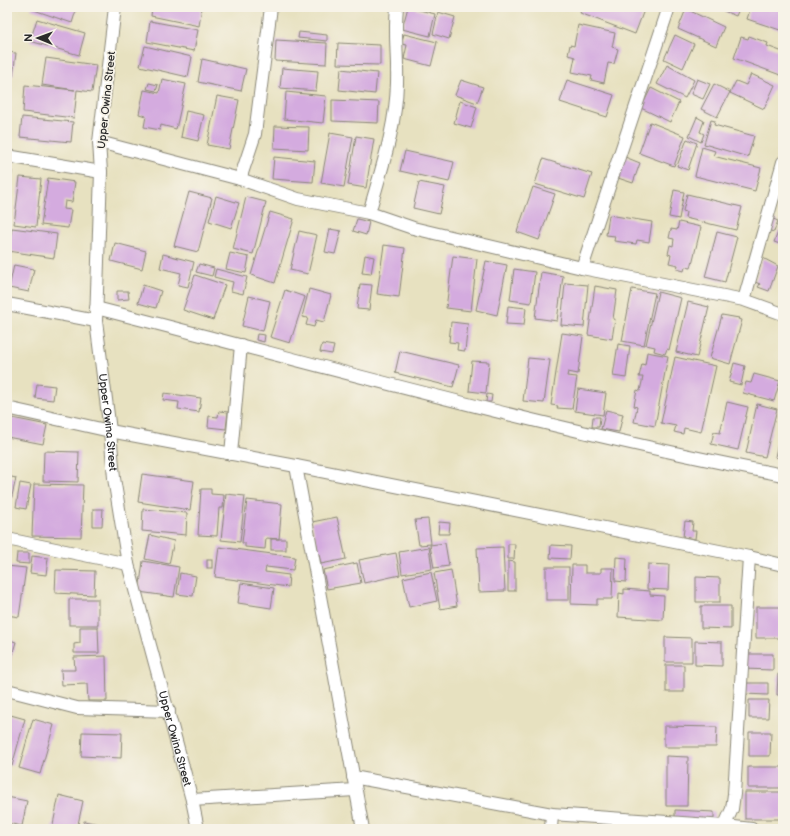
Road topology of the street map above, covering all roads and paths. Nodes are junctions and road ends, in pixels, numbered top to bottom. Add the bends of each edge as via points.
1 (115, 7) edge
2 (270, 7) edge
3 (397, 7) edge
4 (669, 7) edge
5 (99, 142) junction
6 (7, 156) edge
7 (783, 162) edge
8 (101, 172) junction
9 (240, 179) junction
10 (369, 213) junction
11 (582, 268) junction
12 (744, 300) junction
13 (7, 304) edge
14 (96, 308) junction
15 (783, 314) edge
16 (96, 321) junction
17 (241, 345) junction
18 (7, 408) edge
19 (110, 431) junction
20 (231, 454) junction
21 (296, 466) junction
22 (783, 476) edge
23 (7, 539) edge
24 (749, 557) junction
25 (128, 564) junction
26 (783, 565) edge
27 (7, 690) edge
28 (169, 711) junction
29 (353, 778) junction
30 (355, 790) junction
31 (192, 800) junction
32 (552, 814) junction
33 (724, 827) edge
34 (198, 829) edge
35 (363, 829) edge
36 (552, 829) edge
37 (752, 829) edge

1 - 5 street, Upper Owina Street
2 - 9 street via 255,134
3 - 10 street via 394,31 397,83 391,138
4 - 11 street
5 - 8 street, Upper Owina Street
5 - 9 street
6 - 8 street
7 - 12 street
8 - 14 street, Upper Owina Street
9 - 10 street via 298,199
10 - 11 street via 413,228
11 - 12 street
12 - 15 street
13 - 16 street
14 - 16 street, Upper Owina Street
14 - 17 street
16 - 19 street, Upper Owina Street
17 - 20 street
17 - 22 street via 528,419
18 - 19 street
19 - 20 street
19 - 25 street, Upper Owina Street via 114,478
20 - 21 street
21 - 24 street
21 - 29 street
23 - 25 street
24 - 26 street
24 - 33 street via 734,794 732,809
25 - 28 street, Upper Owina Street
27 - 28 street via 78,708
28 - 31 street, Upper Owina Street
29 - 30 street
29 - 32 street
30 - 31 street
30 - 35 street
31 - 34 street, Upper Owina Street
32 - 33 street
32 - 36 street
33 - 37 street

